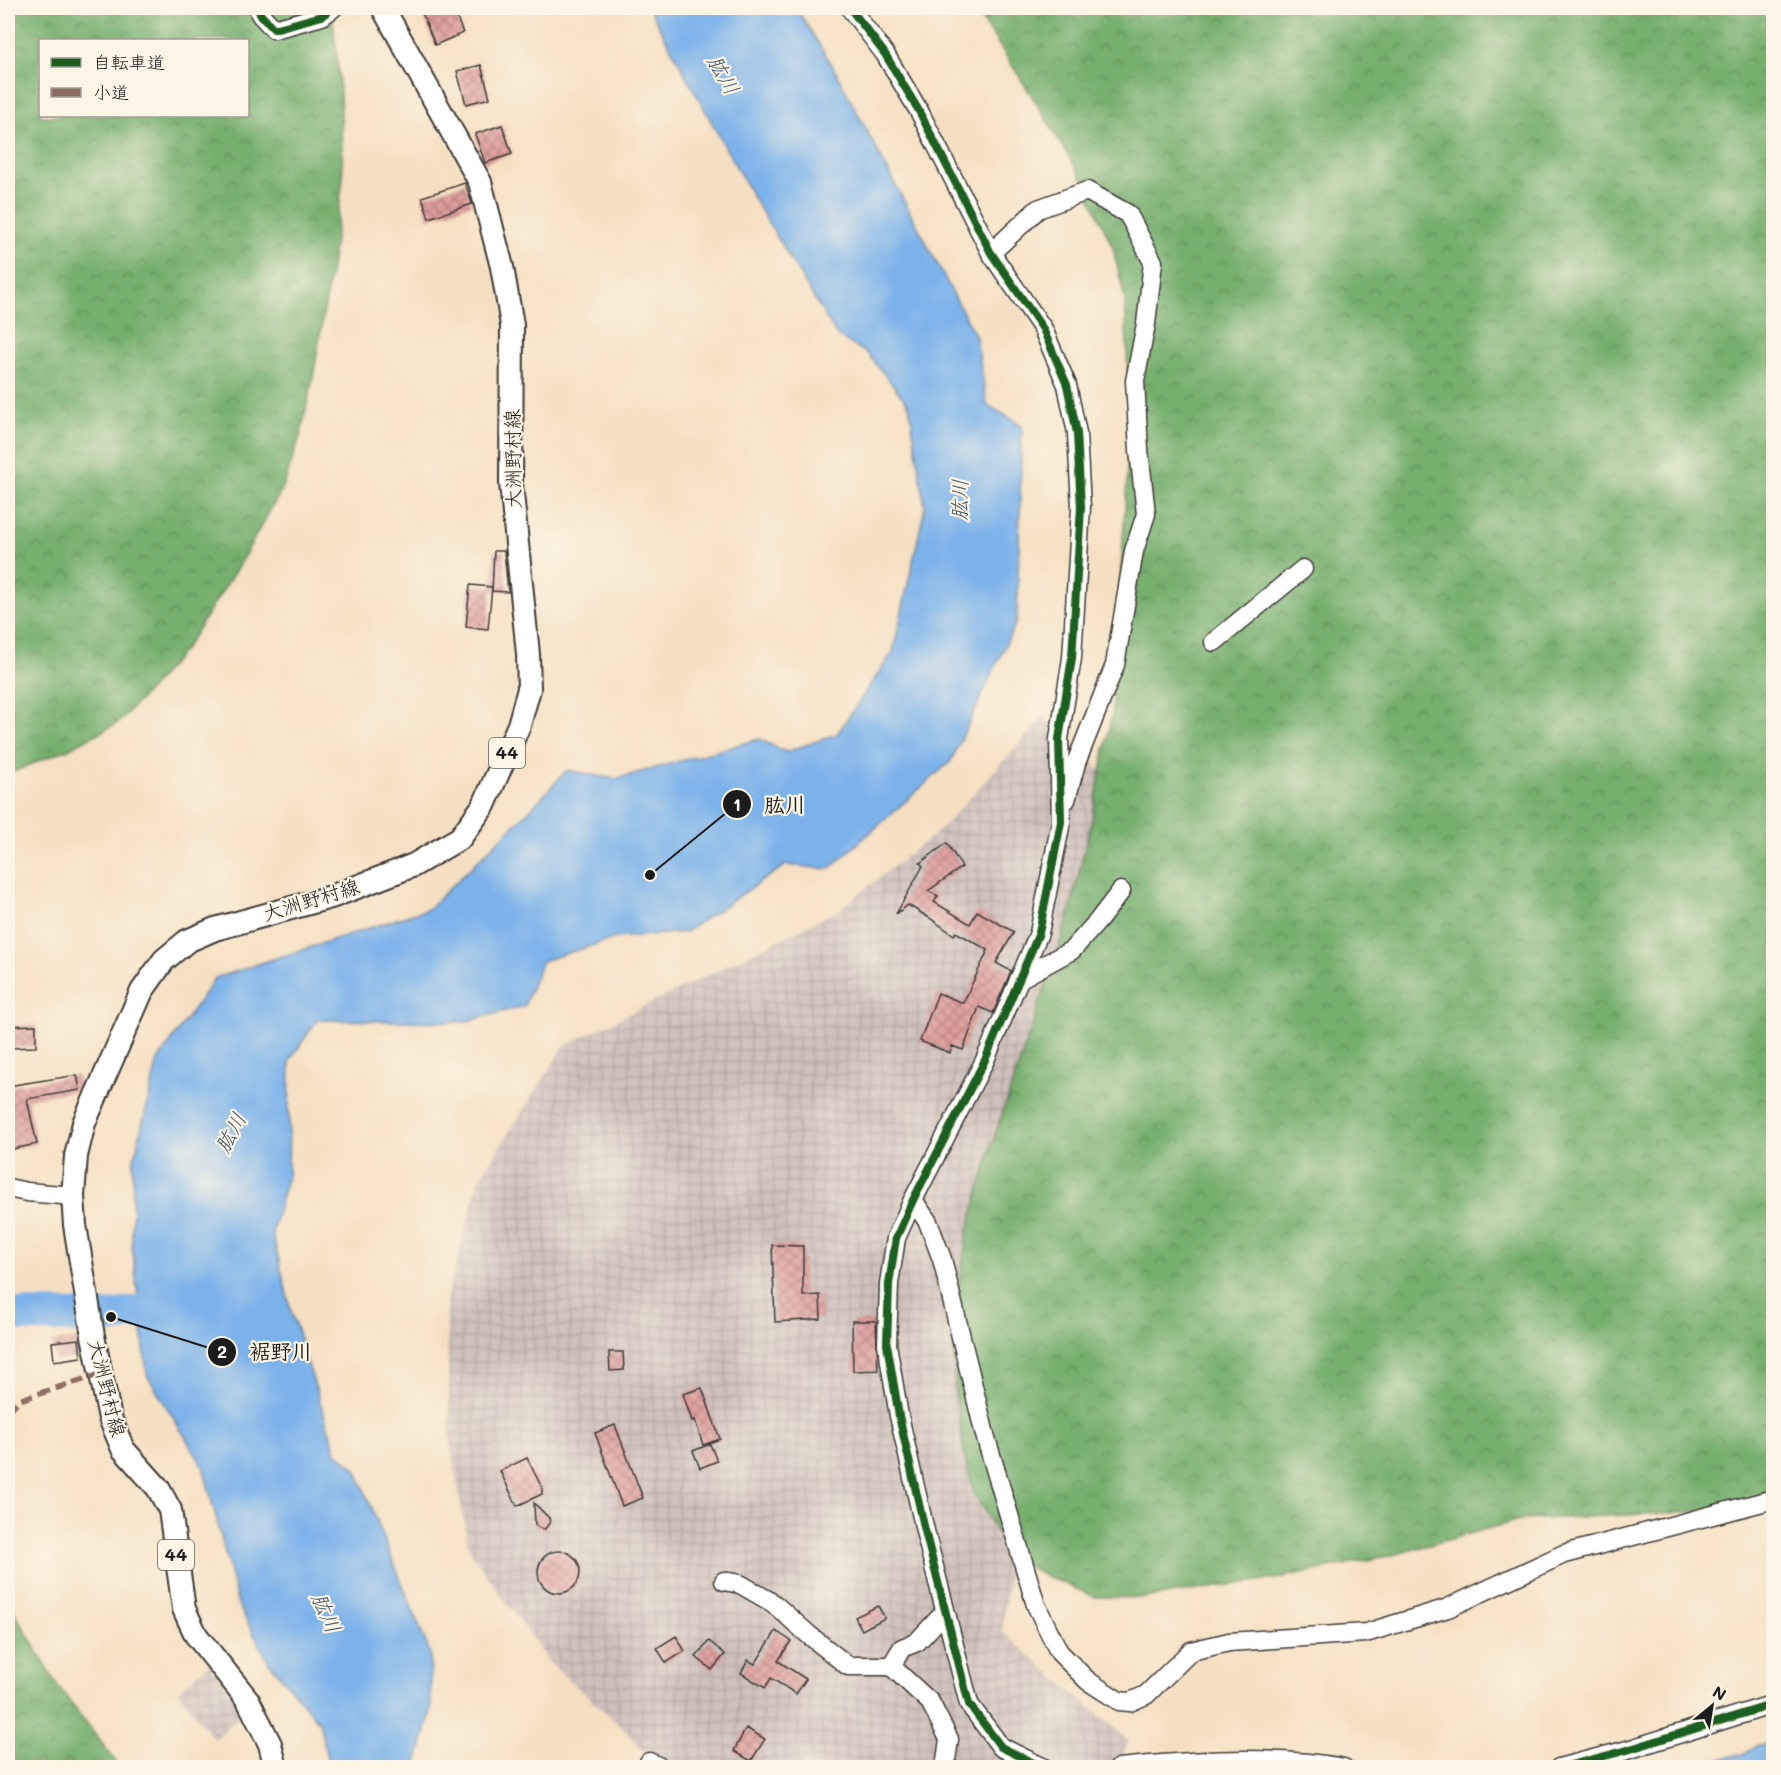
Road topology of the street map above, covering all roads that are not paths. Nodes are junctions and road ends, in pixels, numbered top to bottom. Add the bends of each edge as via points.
1 (258, 8) edge
2 (333, 8) edge
3 (383, 8) edge
4 (850, 8) edge
5 (991, 253) junction
6 (1303, 569) dead end
7 (1214, 642) dead end
8 (1061, 822) junction
9 (1121, 891) dead end
10 (1019, 979) junction
11 (8, 1188) edge
12 (73, 1196) junction
13 (913, 1200) junction
14 (1773, 1499) edge
15 (724, 1581) dead end
16 (945, 1612) junction
17 (891, 1666) junction
18 (1773, 1704) edge
19 (276, 1767) edge
20 (945, 1767) edge
21 (1044, 1767) edge
22 (1119, 1767) edge
23 (1344, 1767) edge
24 (1558, 1767) edge

1 - 2 street via 274,29
3 - 12 main road, 大洲野村線 / 44 via 480,182 502,267 512,325 511,483 528,654 528,689 519,725 484,805 460,838 414,865 331,897 215,929 187,941 164,960 142,992 84,1123 75,1156
4 - 5 street via 885,54 919,111
5 - 8 street via 1043,329 1067,386 1077,433 1081,507 1072,658 1059,739
5 - 8 street via 1038,209 1087,190 1128,214 1153,262 1135,381 1146,514 1134,552 1115,665 1076,762
6 - 7 street
8 - 10 street via 1039,933
9 - 10 street via 1072,950
10 - 13 street via 985,1060
11 - 12 street
12 - 19 main road, 大洲野村線 / 44 via 93,1336 110,1418 123,1449 158,1488 170,1510 184,1609 196,1635 248,1700 270,1744
13 - 14 street via 928,1221 942,1259 985,1435 1036,1605 1059,1652 1088,1681 1119,1701 1130,1702 1146,1695 1191,1651 1229,1642 1366,1633 1448,1608 1564,1554
13 - 16 street via 896,1238 889,1284 887,1344 899,1416
15 - 17 street via 740,1584 773,1603 848,1666
16 - 17 street via 917,1642 902,1647
16 - 21 street via 969,1704 1001,1748
17 - 20 street via 930,1702 949,1739
18 - 24 street via 1624,1751
22 - 23 street via 1235,1761

